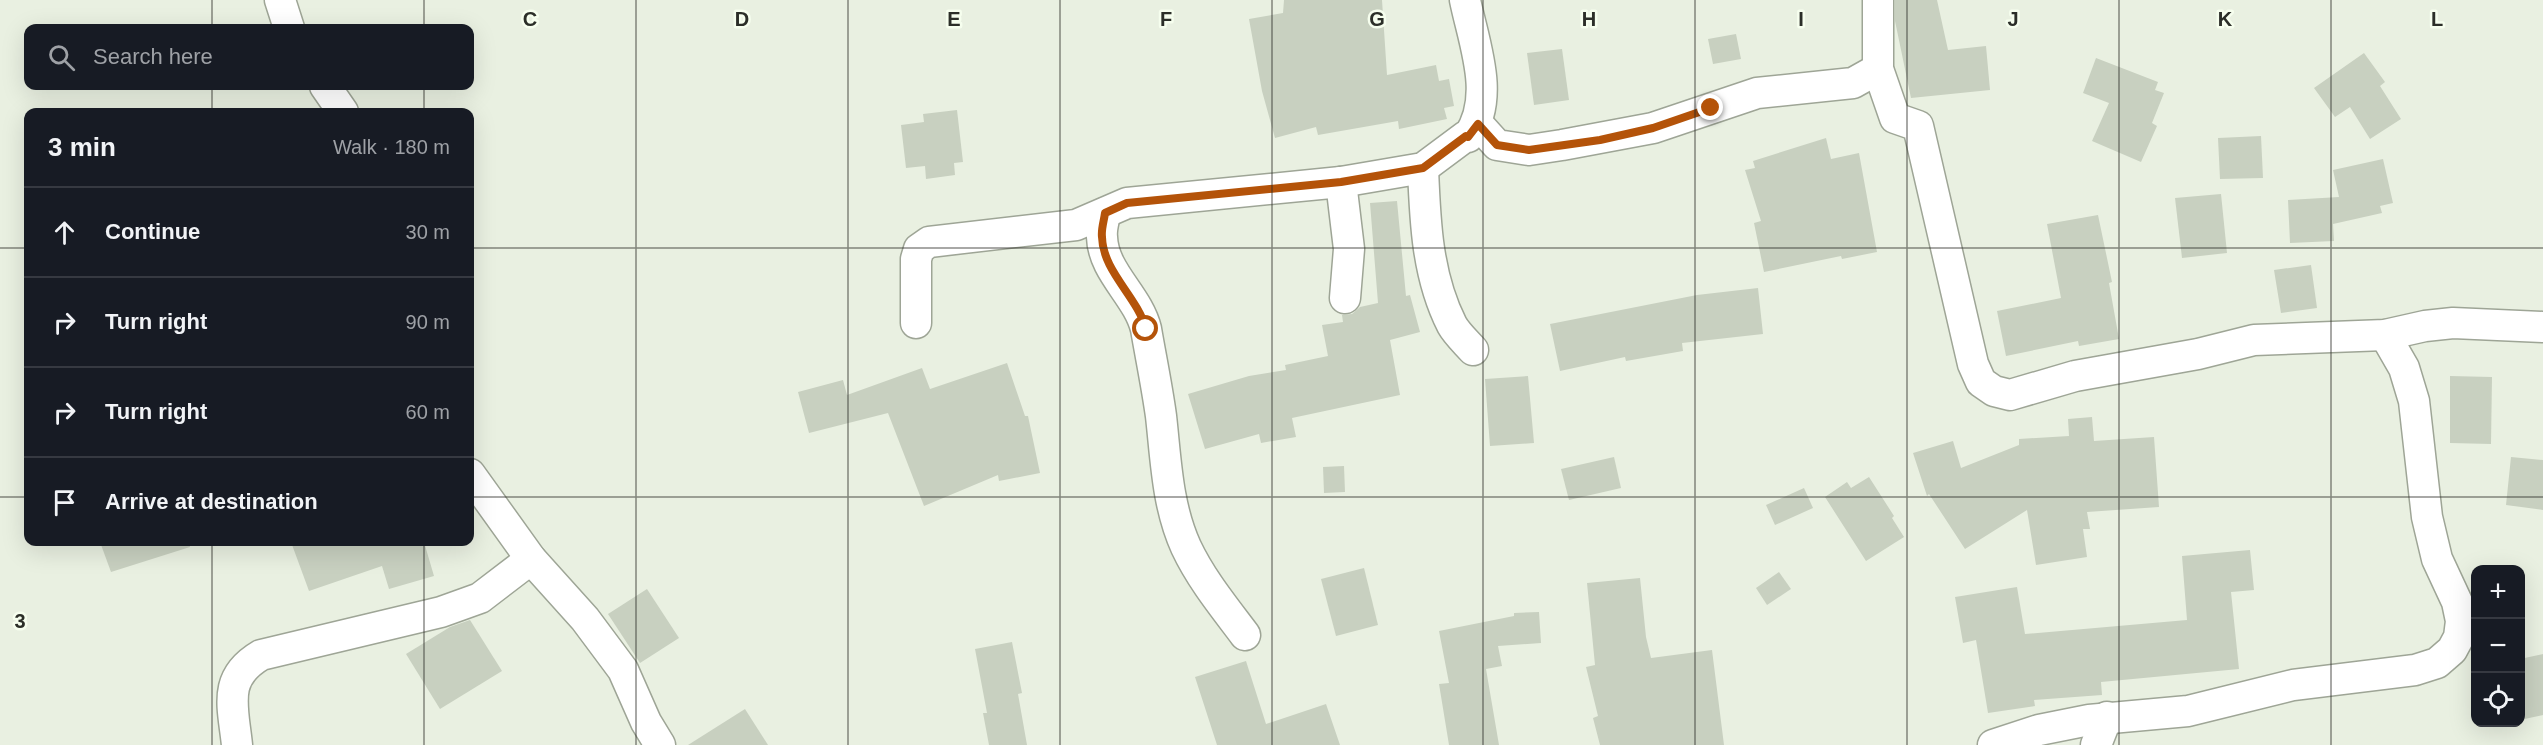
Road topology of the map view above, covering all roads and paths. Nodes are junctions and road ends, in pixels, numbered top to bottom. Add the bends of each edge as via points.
1 (280, 0) edge
2 (1465, 0) edge
3 (1878, 0) edge
4 (288, 24) edge
5 (1878, 69) junction
6 (328, 90) edge
7 (340, 108) edge
8 (1478, 124) junction
9 (1423, 168) junction
10 (1341, 182) junction
11 (1105, 213) junction
12 (1345, 298) dead end
13 (916, 323) dead end
14 (2543, 327) edge
15 (2385, 335) junction
16 (1473, 350) dead end
17 (474, 480) edge
18 (531, 559) junction
19 (1245, 635) dead end
20 (2107, 717) junction
21 (237, 745) edge
22 (660, 745) edge
23 (1993, 745) edge
24 (2096, 745) edge

1 - 4 street
2 - 8 street via 1484,89
3 - 5 street
5 - 8 street via 1852,82 1757,93 1653,128 1529,150 1497,145
5 - 15 street via 1895,118 1918,126 1972,364 1981,382 1994,391 2010,395 2075,376 2254,340
6 - 7 street
8 - 9 street via 1468,137
9 - 10 street
9 - 16 street via 1425,229 1436,283 1453,327
10 - 11 street via 1127,203
10 - 12 street via 1348,249
11 - 13 street via 1076,225 929,242 919,249 916,260
11 - 19 street via 1101,235 1104,252 1143,317 1146,329 1175,518 1204,579
14 - 15 street via 2453,323
15 - 20 street via 2404,368 2414,401 2427,517 2437,559 2457,602 2461,621 2452,650 2437,663 2415,669 2293,685 2188,711
17 - 18 street
18 - 21 street via 480,598 441,612 261,655 246,664 236,677 232,693
18 - 22 street via 585,619 623,670
20 - 23 street via 2039,730
20 - 24 street

